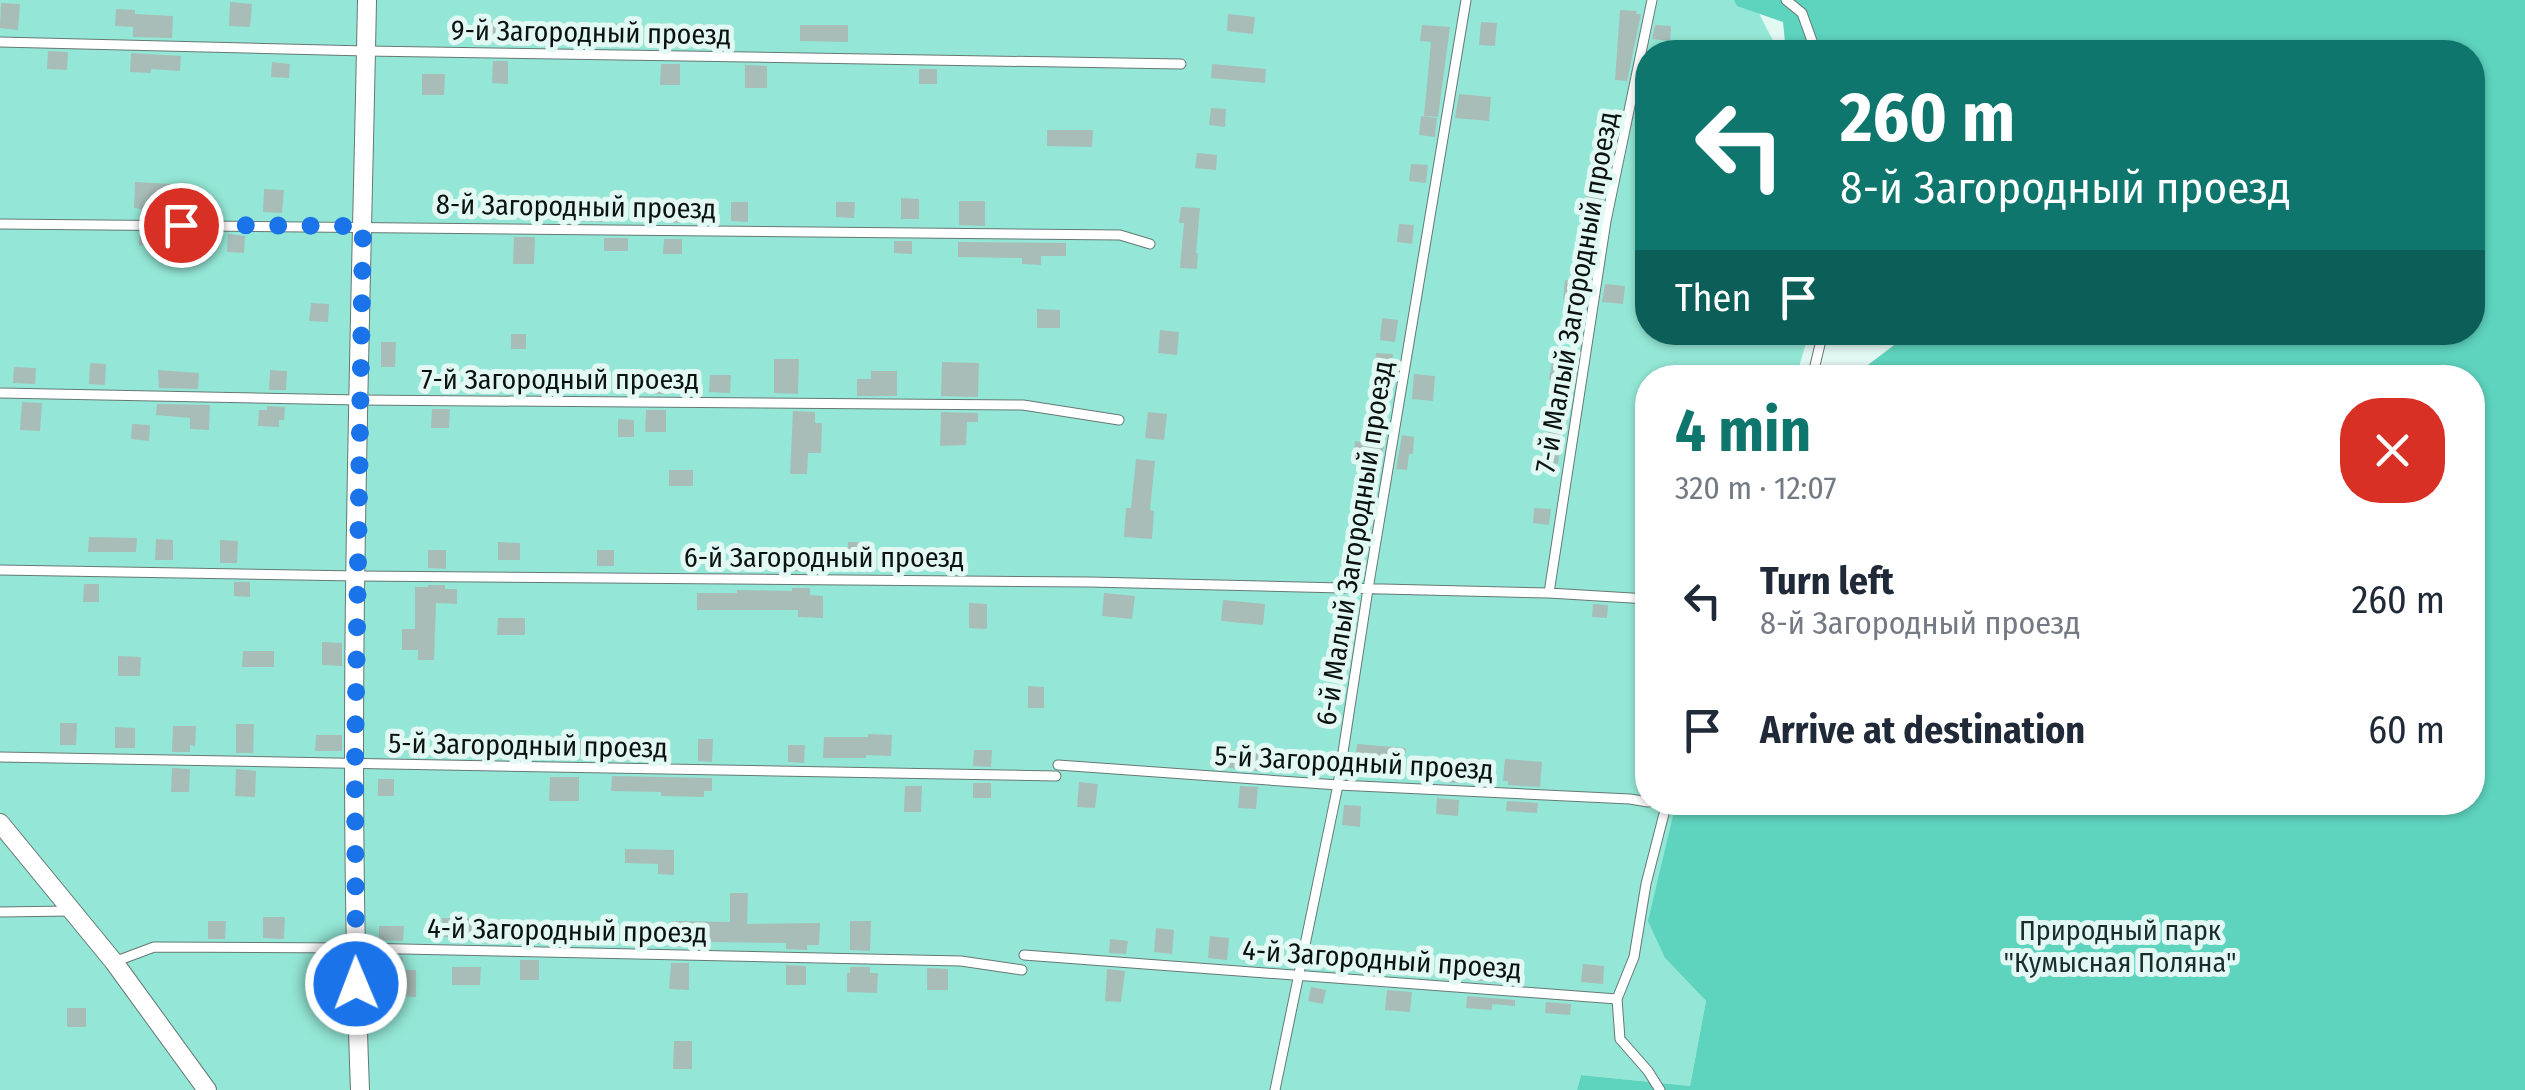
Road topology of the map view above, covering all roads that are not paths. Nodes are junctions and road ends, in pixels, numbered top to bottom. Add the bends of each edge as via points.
1 (366, 0) edge
2 (1466, 0) edge
3 (1652, 0) edge
4 (1786, 0) edge
5 (1644, 40) edge
6 (1812, 40) edge
7 (0, 42) edge
8 (366, 51) junction
9 (1181, 64) dead end
10 (1635, 82) edge
11 (0, 224) edge
12 (363, 226) junction
13 (1150, 244) dead end
14 (0, 393) edge
15 (360, 400) junction
16 (1119, 420) dead end
17 (0, 570) edge
18 (357, 576) junction
19 (1368, 589) junction
20 (1550, 593) junction
21 (1635, 599) edge
22 (0, 758) edge
23 (355, 764) junction
24 (1338, 785) junction
25 (1635, 800) edge
26 (1663, 815) edge
27 (0, 824) edge
28 (0, 912) edge
29 (72, 912) junction
30 (355, 948) junction
31 (1024, 955) dead end
32 (114, 962) junction
33 (1022, 970) dead end
34 (1297, 975) junction
35 (1617, 999) junction
36 (208, 1090) edge
37 (360, 1090) edge
38 (1275, 1090) edge
39 (1660, 1090) edge

1 - 8 street
2 - 19 lane, 6-й Малый Загородный проезд
3 - 5 lane, 7-й Малый Загородный проезд
4 - 6 lane via 1802,14
7 - 8 lane, 9-й Загородный проезд
8 - 9 lane, 9-й Загородный проезд
8 - 12 street
10 - 20 lane, 7-й Малый Загородный проезд via 1606,221
11 - 12 lane, 8-й Загородный проезд
12 - 13 lane, 8-й Загородный проезд via 1120,235
12 - 15 street
14 - 15 lane, 7-й Загородный проезд
15 - 16 lane, 7-й Загородный проезд via 1023,405
15 - 18 street
17 - 18 lane, 6-й Загородный проезд
18 - 19 lane, 6-й Загородный проезд
18 - 23 street
19 - 20 lane, 6-й Загородный проезд
19 - 24 lane, 6-й Малый Загородный проезд
20 - 21 lane, 6-й Загородный проезд
22 - 23 lane, 5-й Загородный проезд
23 - 24 lane, 5-й Загородный проезд via 1057,771
23 - 30 street
24 - 25 lane, 5-й Загородный проезд
24 - 34 lane, 6-й Малый Загородный проезд
26 - 35 lane via 1634,958
27 - 29 street
28 - 29 lane
29 - 32 street
30 - 32 lane, 4-й Загородный проезд via 154,948
30 - 33 lane, 4-й Загородный проезд via 961,960
30 - 37 street
31 - 34 lane, 4-й Загородный проезд
32 - 36 street
34 - 35 lane, 4-й Загородный проезд
34 - 38 lane, 6-й Малый Загородный проезд
35 - 39 lane via 1620,1038

